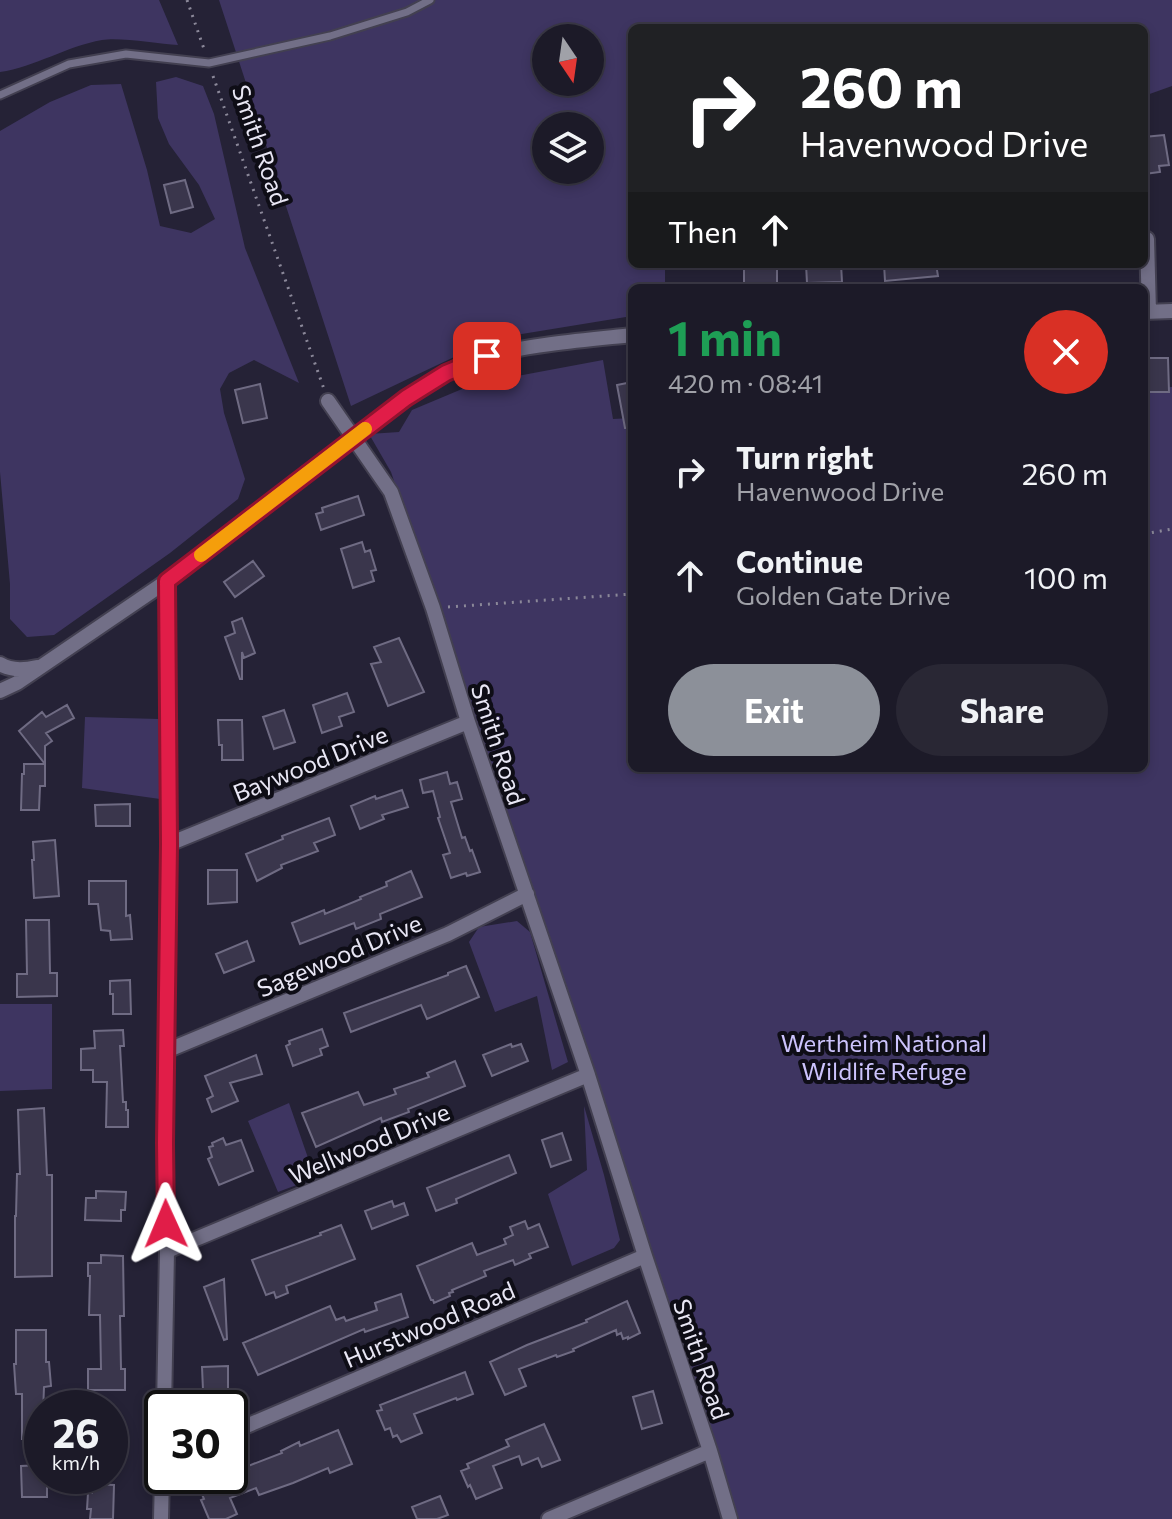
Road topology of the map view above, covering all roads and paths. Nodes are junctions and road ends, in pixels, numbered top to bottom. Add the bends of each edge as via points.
1 (187, 0) edge
2 (430, 0) edge
3 (209, 63) junction
4 (0, 95) edge
5 (1172, 311) edge
6 (1148, 312) edge
7 (628, 335) edge
8 (328, 401) joint
9 (355, 437) junction
10 (1172, 529) edge
11 (1148, 533) edge
12 (167, 581) junction
13 (628, 594) edge
14 (433, 608) junction
15 (0, 664) edge
16 (45, 664) junction
17 (0, 691) edge
18 (468, 722) junction
19 (169, 844) junction
20 (527, 894) junction
21 (166, 1051) junction
22 (588, 1075) junction
23 (167, 1251) junction
24 (645, 1256) junction
25 (164, 1390) edge
26 (248, 1425) edge
27 (710, 1451) junction
28 (162, 1494) edge
29 (161, 1519) edge
30 (549, 1519) edge
31 (730, 1519) edge

1 - 3 path, Smith Road
2 - 3 lane via 330,36
3 - 4 lane via 126,54 69,64
3 - 8 path, Smith Road
5 - 6 street
7 - 9 street via 487,356 446,373
8 - 9 street, Smith Road
9 - 12 street
9 - 14 street, Smith Road via 391,492
10 - 11 path
12 - 16 street
12 - 19 street
13 - 14 path
14 - 18 street, Smith Road
15 - 16 street via 26,669
16 - 17 street
18 - 19 street, Baywood Drive
18 - 20 street, Smith Road
19 - 21 street
20 - 21 street, Sagewood Drive via 448,934
20 - 22 street, Smith Road
21 - 23 street
22 - 23 street, Wellwood Drive
22 - 24 street, Smith Road
23 - 25 street
24 - 26 street, Hurstwood Road
24 - 27 street, Smith Road
27 - 30 street
27 - 31 street, Smith Road
28 - 29 street

